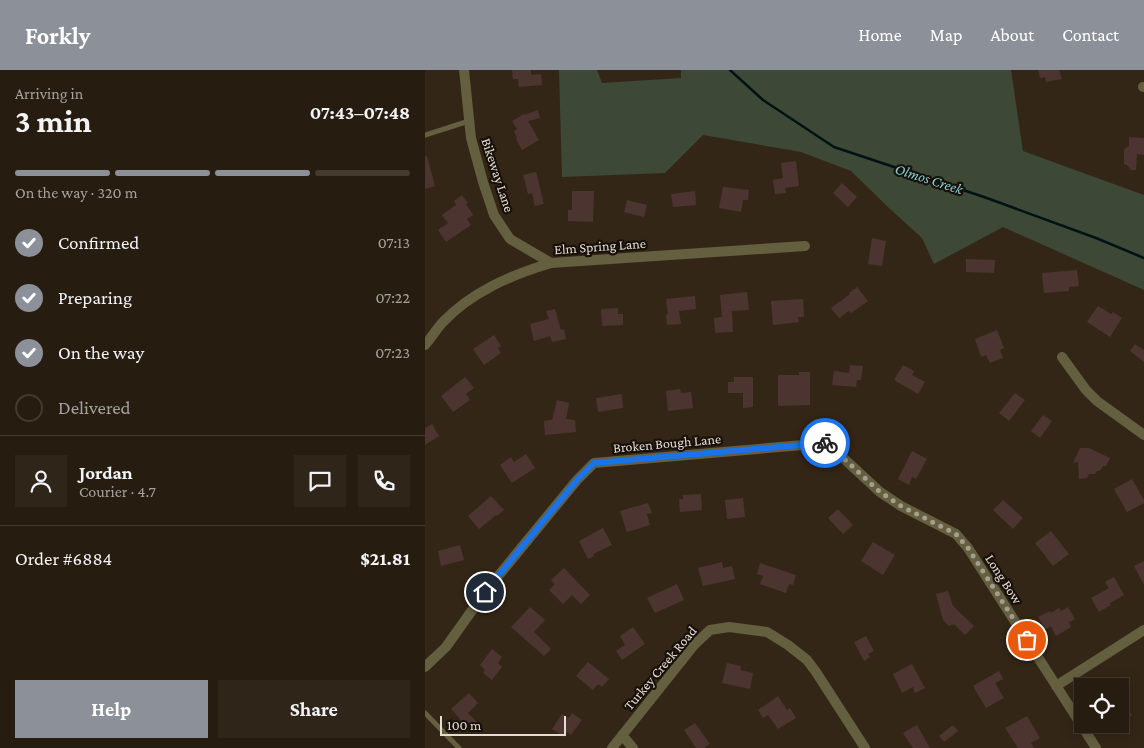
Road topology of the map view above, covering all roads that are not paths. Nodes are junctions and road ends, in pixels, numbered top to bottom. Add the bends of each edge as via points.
1 (464, 70) edge
2 (469, 121) junction
3 (425, 135) edge
4 (805, 246) dead end
5 (551, 263) junction
6 (425, 345) edge
7 (1062, 357) dead end
8 (1144, 436) edge
9 (827, 443) joint
10 (1144, 630) edge
11 (425, 666) edge
12 (1056, 686) junction
13 (425, 713) edge
14 (623, 735) junction
15 (459, 748) edge
16 (612, 748) edge
17 (633, 748) edge
18 (865, 748) edge
19 (1096, 748) edge

1 - 2 street, Bikeway Lane
2 - 3 lane
2 - 5 street, Bikeway Lane via 483,182 497,221 510,239
4 - 5 street, Elm Spring Lane
5 - 6 street, Elm Spring Lane via 524,271 472,298 442,324
7 - 8 street via 1097,400
9 - 11 street, Broken Bough Lane via 594,463 485,592 446,647
9 - 12 street, Long Bow via 880,492 956,534
10 - 12 street
12 - 19 street, Long Bow
13 - 15 lane
14 - 16 street, Turkey Creek Road
14 - 17 street
14 - 18 street, Turkey Creek Road via 695,644 710,630 729,627 767,632 807,660

